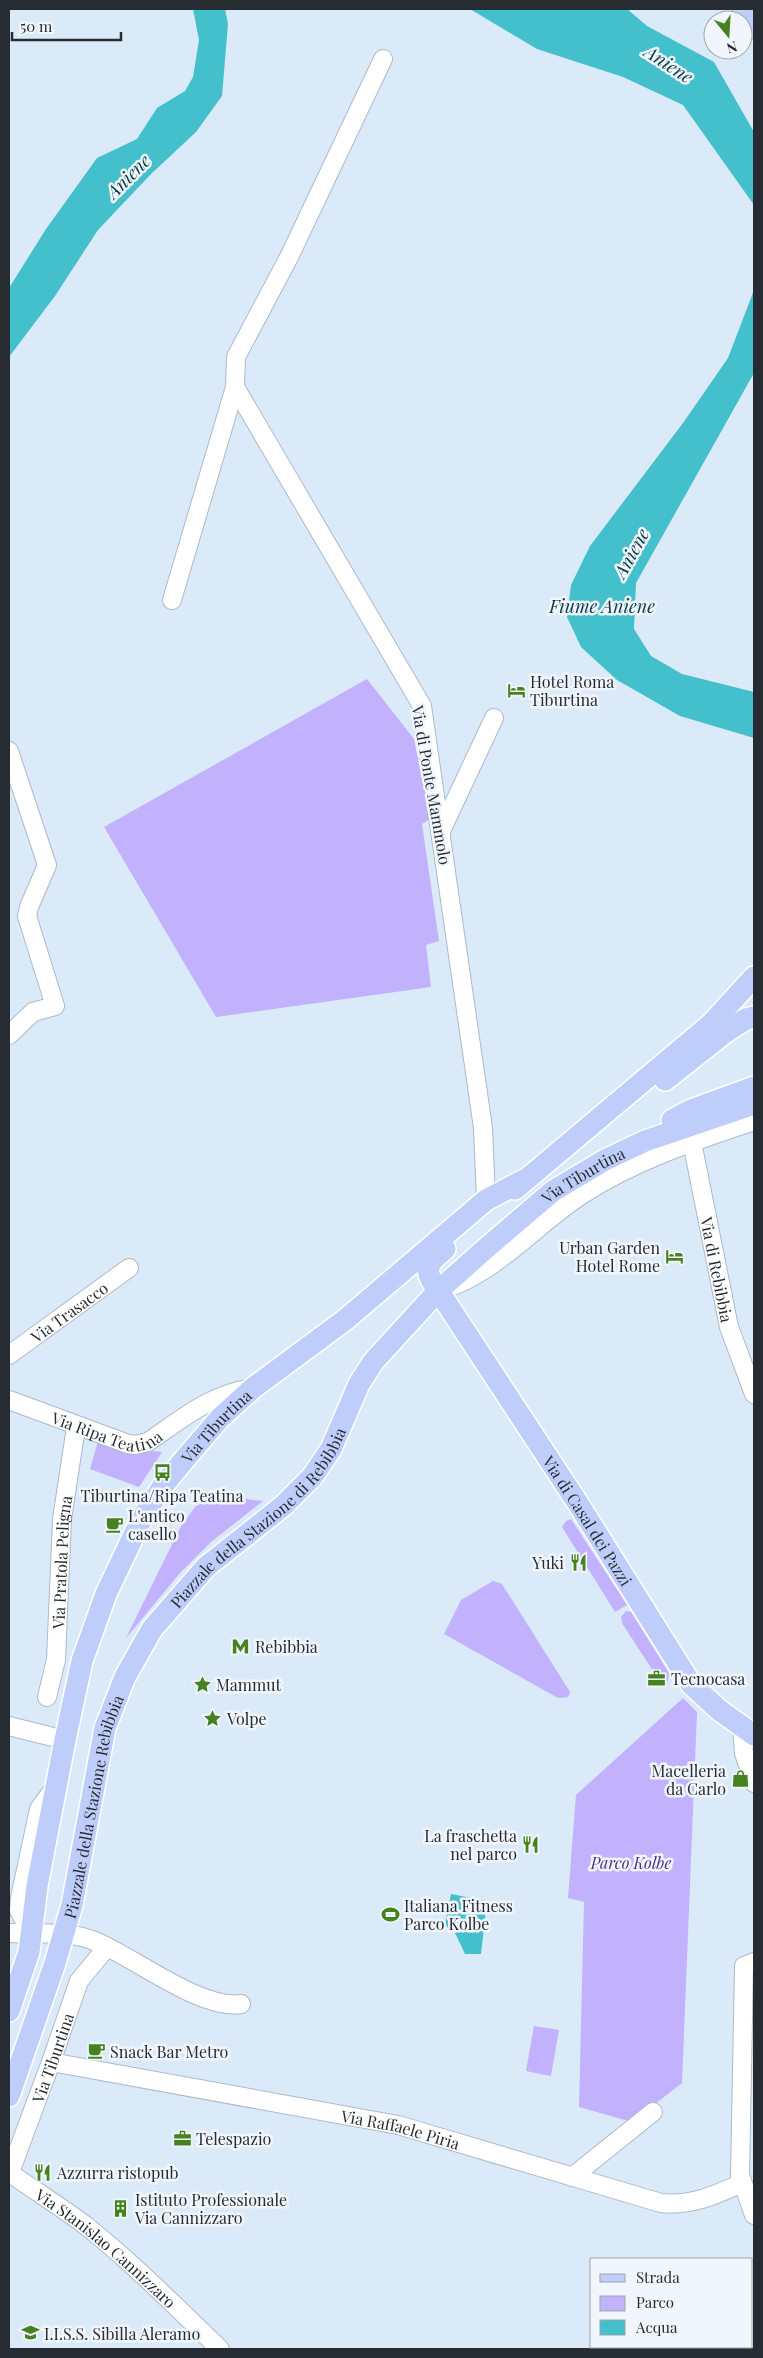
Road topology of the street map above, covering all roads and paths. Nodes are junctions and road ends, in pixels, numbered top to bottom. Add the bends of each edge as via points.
1 (741, 9) edge
2 (754, 30) edge
3 (383, 59) dead end
4 (234, 387) junction
5 (172, 600) dead end
6 (494, 718) dead end
7 (9, 752) edge
8 (441, 832) junction
9 (754, 977) edge
10 (754, 1017) edge
11 (9, 1035) edge
12 (754, 1087) edge
13 (754, 1104) edge
14 (754, 1121) edge
15 (576, 1136) junction
16 (645, 1141) junction
17 (692, 1142) junction
18 (526, 1179) junction
19 (486, 1200) junction
20 (128, 1268) dead end
21 (438, 1291) junction
22 (382, 1352) joint
23 (9, 1356) edge
24 (253, 1388) junction
25 (754, 1394) edge
26 (9, 1400) edge
27 (76, 1426) junction
28 (125, 1677) joint
29 (47, 1697) dead end
30 (9, 1726) edge
31 (748, 1731) edge
32 (64, 1740) junction
33 (754, 1783) edge
34 (9, 1933) edge
35 (31, 1934) junction
36 (62, 1935) junction
37 (107, 1947) junction
38 (754, 1962) edge
39 (241, 2004) dead end
40 (9, 2011) edge
41 (748, 2044) edge
42 (51, 2062) junction
43 (9, 2096) edge
44 (653, 2112) dead end
45 (9, 2174) edge
46 (572, 2177) junction
47 (742, 2182) junction
48 (754, 2215) edge
49 (220, 2349) edge

1 - 2 main road
3 - 4 street via 289,257 236,357
4 - 5 street
4 - 8 street, Via di Ponte Mammolo via 422,706
6 - 8 street
7 - 11 street via 47,865 27,916 55,1006 33,1012
8 - 19 street, Via di Ponte Mammolo via 483,1128
9 - 15 main road, Via Tiburtina via 711,1024
10 - 15 main road via 727,1031 607,1121
12 - 16 main road via 691,1110 670,1121
13 - 16 main road, Via Tiburtina
14 - 17 street, Via Tiburtina
15 - 18 main road, Via Tiburtina
16 - 21 main road, Via Tiburtina via 553,1191
17 - 21 street, Via Tiburtina via 641,1161 594,1187 484,1270 464,1283
17 - 25 street, Via di Rebibbia via 729,1327
18 - 19 main road, Via Tiburtina
18 - 21 main road, Via Tiburtina via 430,1262 428,1274
19 - 24 main road, Via Tiburtina via 345,1320
20 - 23 street, Via Trasacco
21 - 22 main road, Via Tiburtina
21 - 31 main road, Via di Casal dei Pazzi via 558,1472 691,1684
22 - 28 main road, Piazzale della Stazione di Rebibbia via 359,1384 332,1449 312,1477 296,1495 211,1562 184,1589 152,1629
24 - 27 street, Via Ripa Teatina via 229,1392 213,1399 142,1444 128,1444
24 - 32 main road, Via Tiburtina via 220,1418 165,1483 128,1544 89,1638
26 - 27 street, Via Ripa Teatina
27 - 29 street, Via Pratola Peligna via 62,1519 56,1660
28 - 36 main road, Piazzale della Stazione Rebibbia via 102,1737 77,1882
30 - 32 street
31 - 33 street via 744,1752
32 - 35 main road, Via Tiburtina
34 - 35 street
35 - 36 street
35 - 40 main road, Via Tiburtina via 28,1956
36 - 37 street via 82,1937
36 - 43 main road, Via Tiburtina
37 - 39 street via 181,1988 220,2001
37 - 42 street, Via Tiburtina via 79,1980
38 - 41 street via 744,1966
41 - 47 street
42 - 45 street, Via Tiburtina
42 - 46 street, Via Raffaele Piria via 398,2126
44 - 46 street
45 - 49 street, Via Stanislao Cannizzaro via 84,2224 136,2268
46 - 47 street, Via Raffaele Piria via 674,2204 701,2200
47 - 48 street

